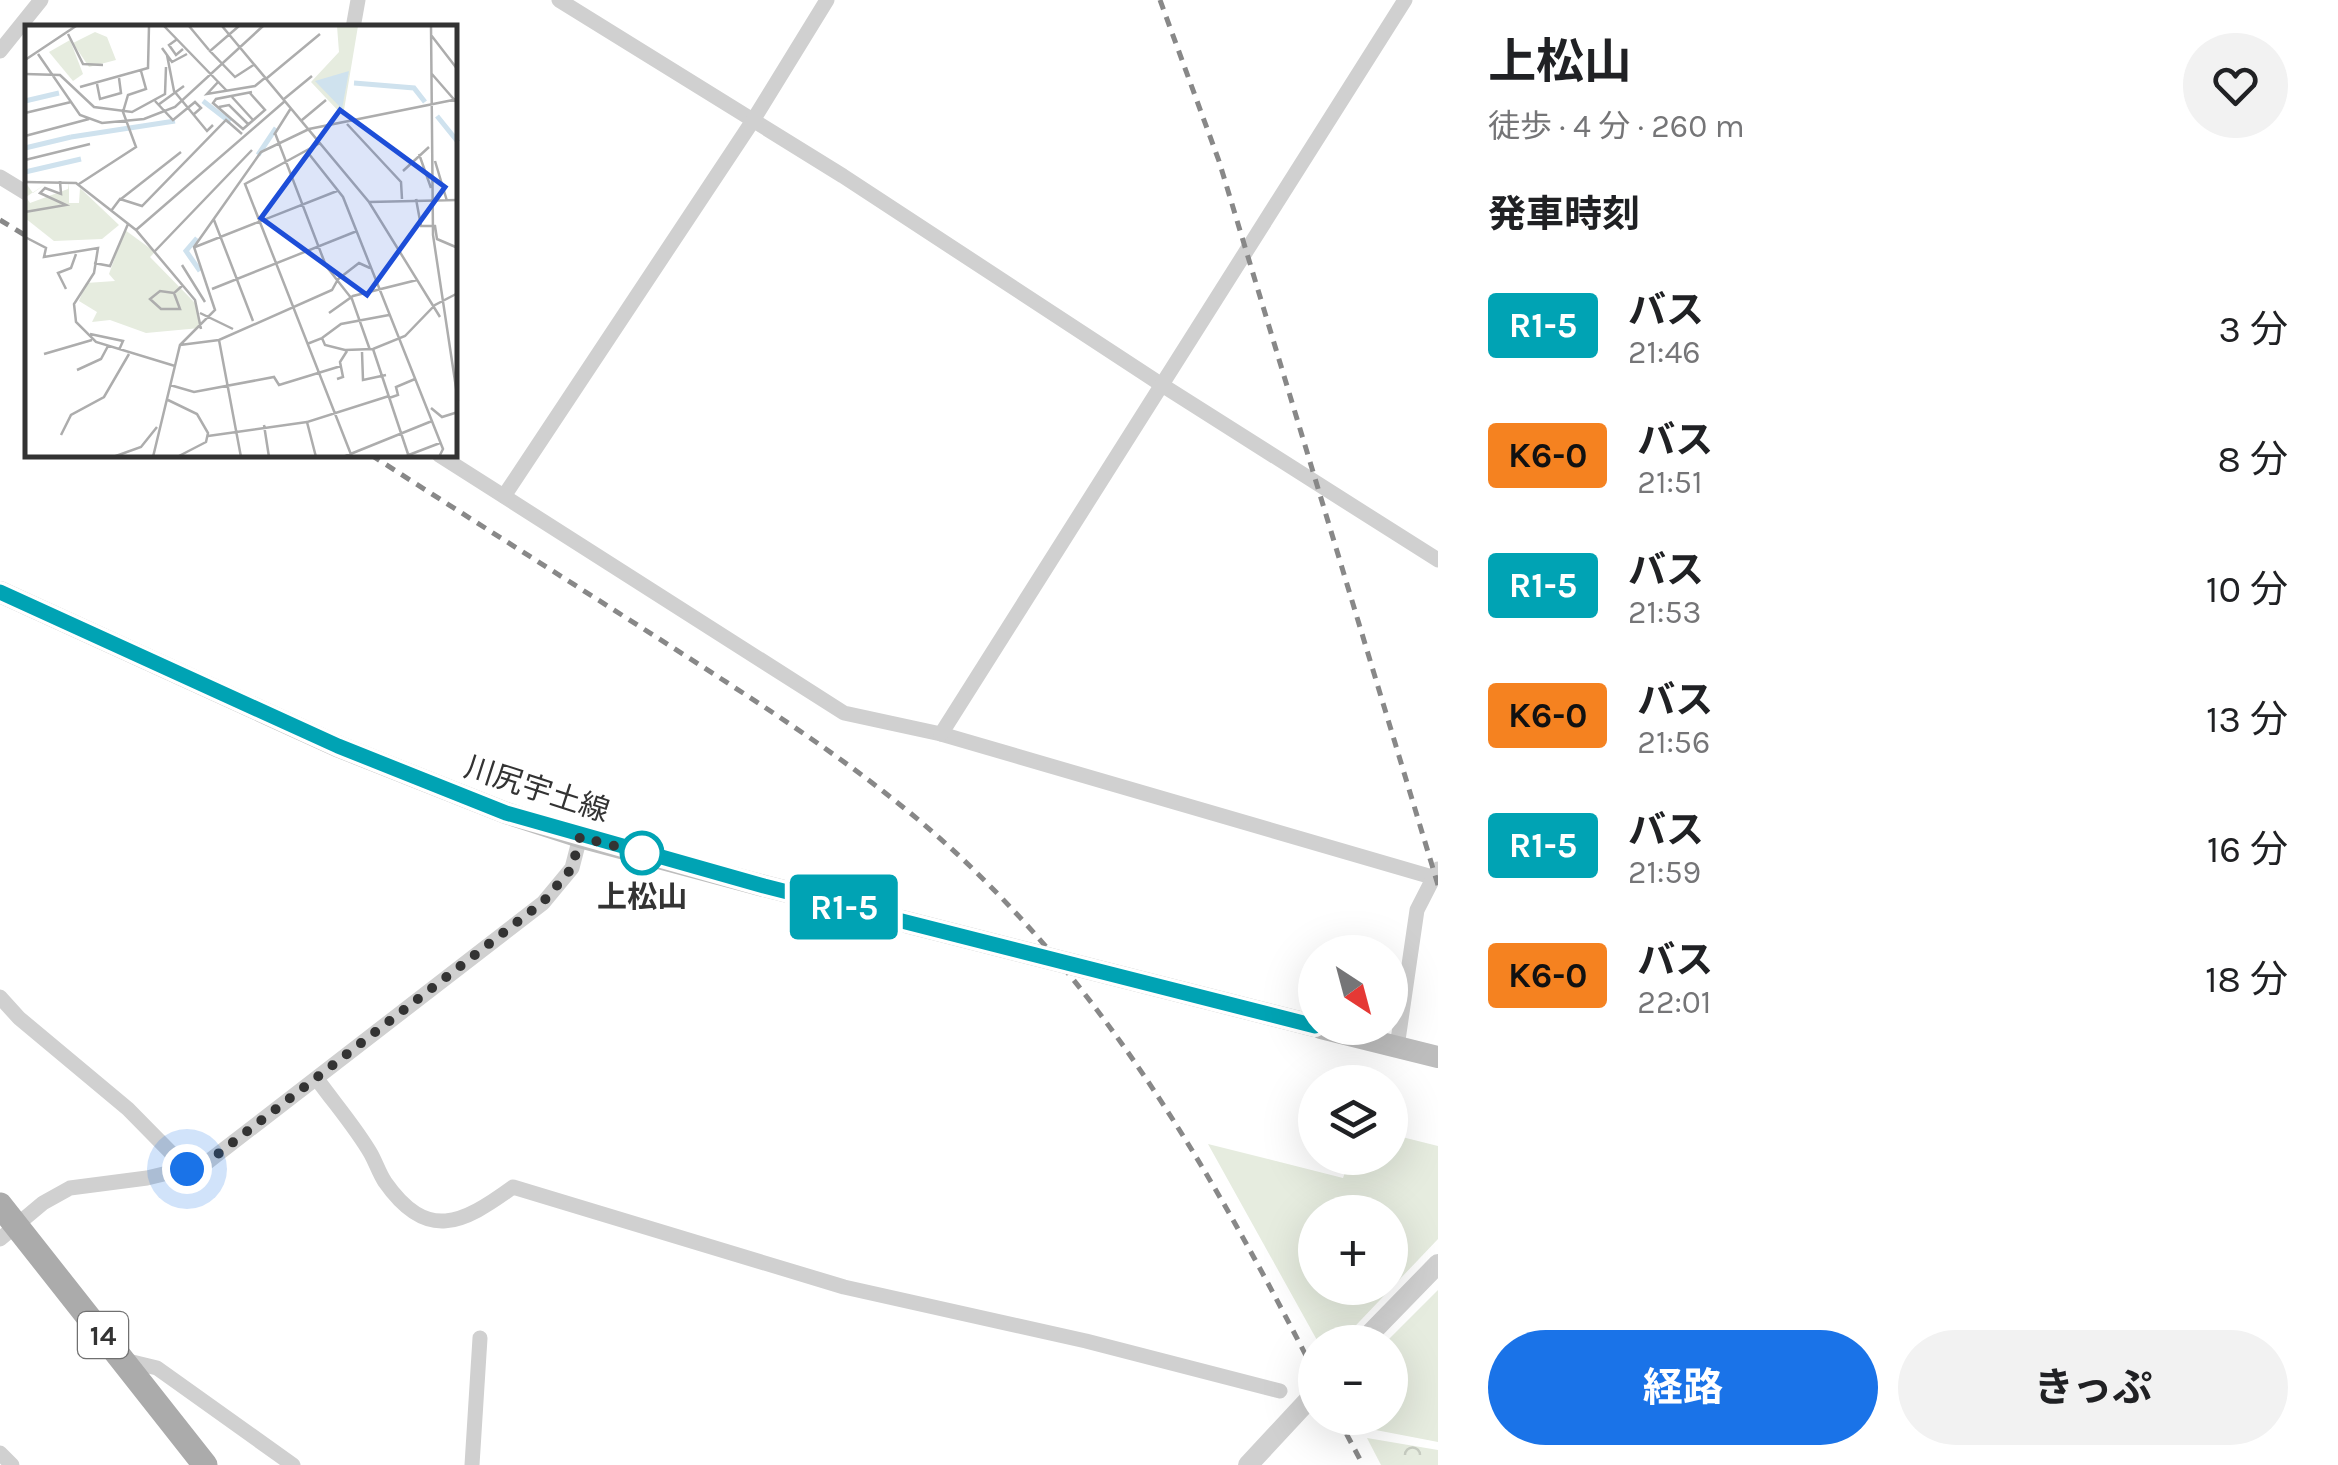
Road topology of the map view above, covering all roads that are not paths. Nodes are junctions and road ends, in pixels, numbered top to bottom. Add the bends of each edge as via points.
1 (41, 0) edge
2 (358, 0) edge
3 (559, 0) edge
4 (826, 0) edge
5 (1405, 0) edge
6 (354, 25) edge
7 (0, 51) edge
8 (752, 122) junction
9 (0, 177) edge
10 (25, 192) edge
11 (1162, 385) junction
12 (443, 458) edge
13 (504, 496) junction
14 (1438, 560) edge
15 (0, 592) edge
16 (940, 734) junction
17 (580, 837) junction
18 (1435, 873) edge
19 (0, 997) edge
20 (1298, 1022) edge
21 (1389, 1045) edge
22 (1397, 1047) junction
23 (1438, 1057) edge
24 (316, 1079) junction
25 (187, 1169) junction
26 (5, 1223) edge
27 (1438, 1264) edge
28 (1378, 1325) edge
29 (480, 1338) dead end
30 (122, 1360) junction
31 (1280, 1391) dead end
32 (1298, 1412) edge
33 (0, 1453) edge
34 (12, 1465) edge
35 (205, 1465) edge
36 (294, 1465) edge
37 (472, 1465) edge
38 (1248, 1465) edge

1 - 7 street
2 - 6 street
3 - 8 street
4 - 8 street
5 - 11 street
8 - 11 street
8 - 13 street
9 - 10 street
11 - 14 street
11 - 16 street
12 - 13 street
13 - 16 street via 844,713
15 - 17 main road, 川尻宇土線 via 338,746
16 - 18 street
17 - 20 main road, 川尻宇土線
17 - 24 street via 572,868 543,902
18 - 22 street via 1417,910
19 - 25 street
21 - 22 main road, 川尻宇土線
22 - 23 main road, 川尻宇土線
24 - 25 street via 205,1164
24 - 31 street via 384,1181 433,1223 456,1221 513,1187 844,1288
25 - 26 street via 70,1188
26 - 30 main road, 14
27 - 28 street
29 - 37 street
30 - 35 main road, 14
30 - 36 street via 157,1368
32 - 38 street
33 - 34 street

